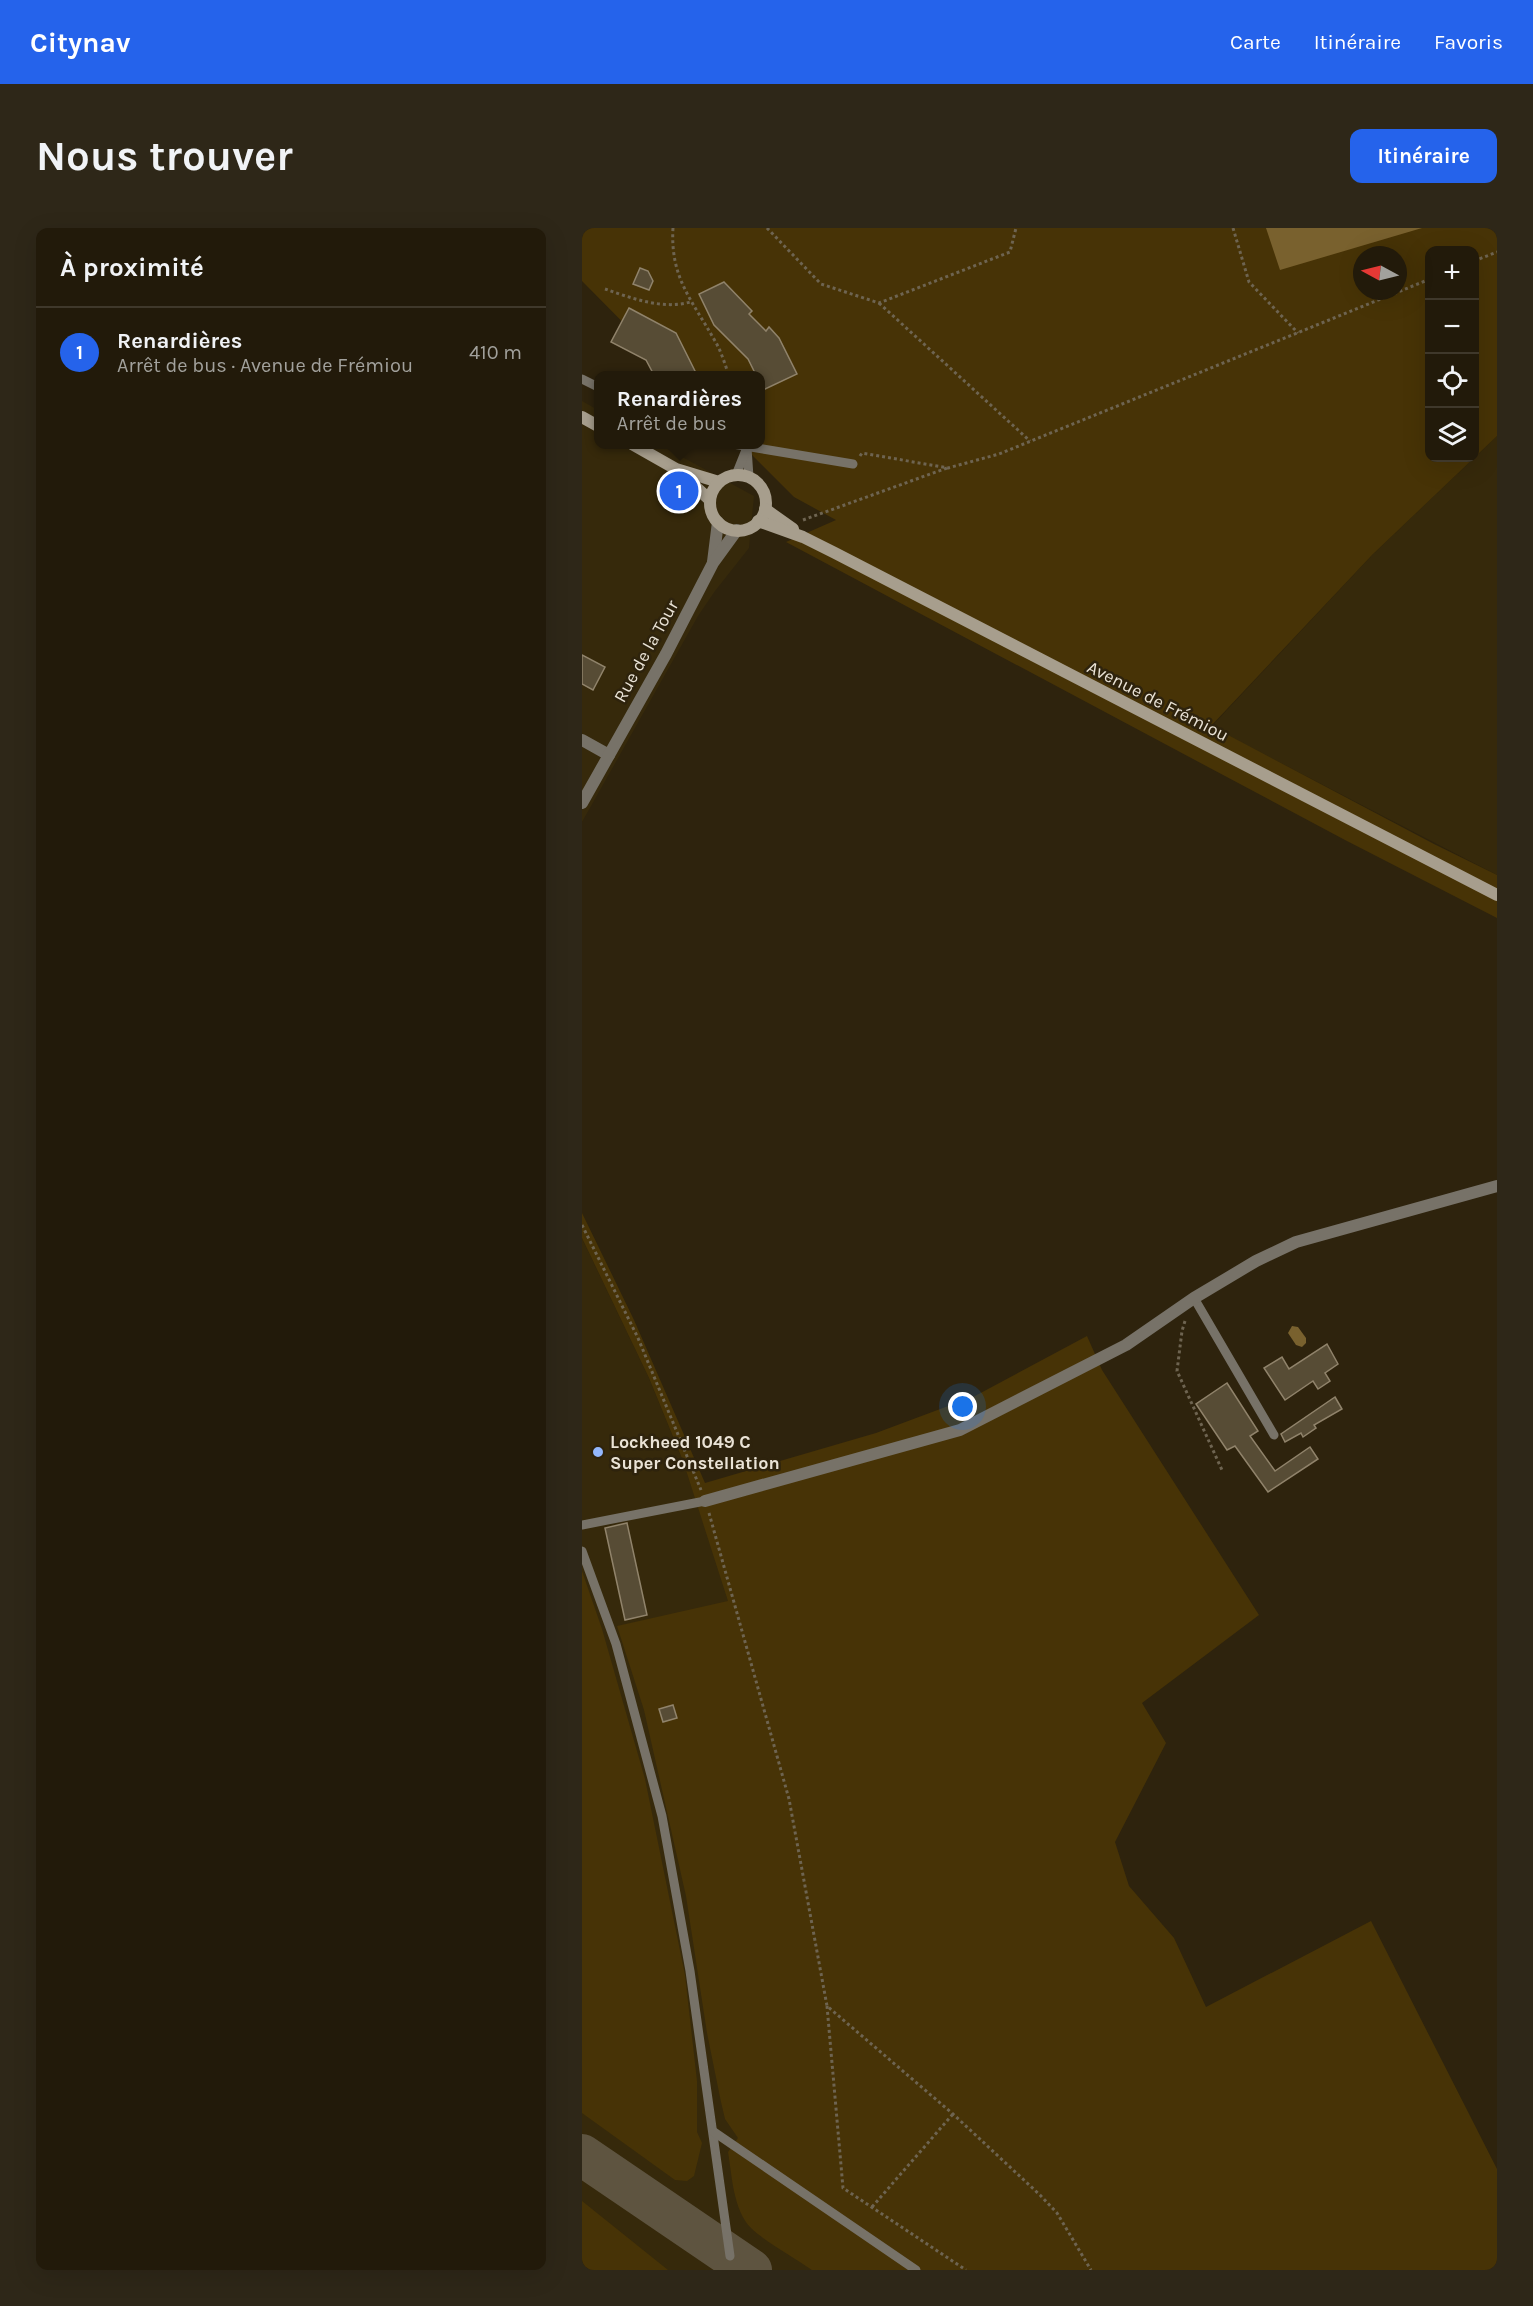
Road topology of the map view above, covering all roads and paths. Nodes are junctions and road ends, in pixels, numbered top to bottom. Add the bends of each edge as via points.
1 (673, 228) edge
2 (767, 228) edge
3 (1016, 228) edge
4 (1233, 228) edge
5 (1497, 252) edge
6 (1479, 259) edge
7 (1425, 281) edge
8 (605, 289) dead end
9 (691, 301) junction
10 (879, 303) junction
11 (1298, 333) junction
12 (727, 371) edge
13 (1030, 441) junction
14 (641, 449) edge
15 (746, 449) edge
16 (747, 449) edge
17 (759, 449) edge
18 (853, 464) joint
19 (948, 468) junction
20 (676, 469) junction
21 (736, 475) junction
22 (749, 477) junction
23 (719, 482) junction
24 (710, 500) junction
25 (765, 509) junction
26 (801, 520) dead end
27 (758, 521) junction
28 (718, 522) junction
29 (737, 530) junction
30 (803, 537) junction
31 (713, 563) junction
32 (582, 741) edge
33 (609, 755) junction
34 (582, 803) edge
35 (1497, 895) edge
36 (1497, 1186) edge
37 (582, 1225) edge
38 (1194, 1298) junction
39 (1186, 1320) dead end
40 (1274, 1435) dead end
41 (1222, 1470) dead end
42 (705, 1501) junction
43 (582, 1525) edge
44 (582, 1551) edge
45 (827, 2006) junction
46 (954, 2114) junction
47 (714, 2132) junction
48 (872, 2207) junction
49 (730, 2256) dead end
50 (916, 2270) edge
51 (966, 2270) edge
52 (1091, 2270) edge

1 - 9 path via 672,247 681,284
2 - 10 path via 821,284
3 - 10 path via 1010,252
4 - 11 path via 1250,282
5 - 6 path
7 - 11 path
8 - 9 path via 664,304
9 - 12 path
10 - 13 path
11 - 13 path
13 - 19 path
14 - 20 main road
15 - 21 lane
16 - 22 lane
17 - 18 lane
18 - 19 path via 862,453
19 - 26 path
20 - 23 main road
20 - 24 main road
21 - 22 main road
21 - 23 main road
22 - 25 main road via 763,490
23 - 24 main road
24 - 28 main road
25 - 27 main road
25 - 30 main road, Avenue de Frémiou
27 - 29 main road via 745,530
27 - 30 main road, Avenue de Frémiou
28 - 29 main road
28 - 31 street, Rue de la Tour
29 - 31 street, Rue de la Tour
30 - 35 main road, Avenue de Frémiou
31 - 33 street, Rue de la Tour
32 - 33 street
33 - 34 street, Rue de la Tour
36 - 38 street via 1296,1242
37 - 42 path via 638,1338
38 - 40 lane
38 - 42 street via 1126,1345 960,1430
39 - 41 path via 1177,1371
42 - 43 lane
42 - 45 path via 789,1799
44 - 47 lane via 616,1644 662,1816
45 - 46 path
45 - 48 path via 843,2188
46 - 48 path
46 - 52 path via 1057,2213
47 - 49 lane
47 - 50 lane
48 - 51 path

